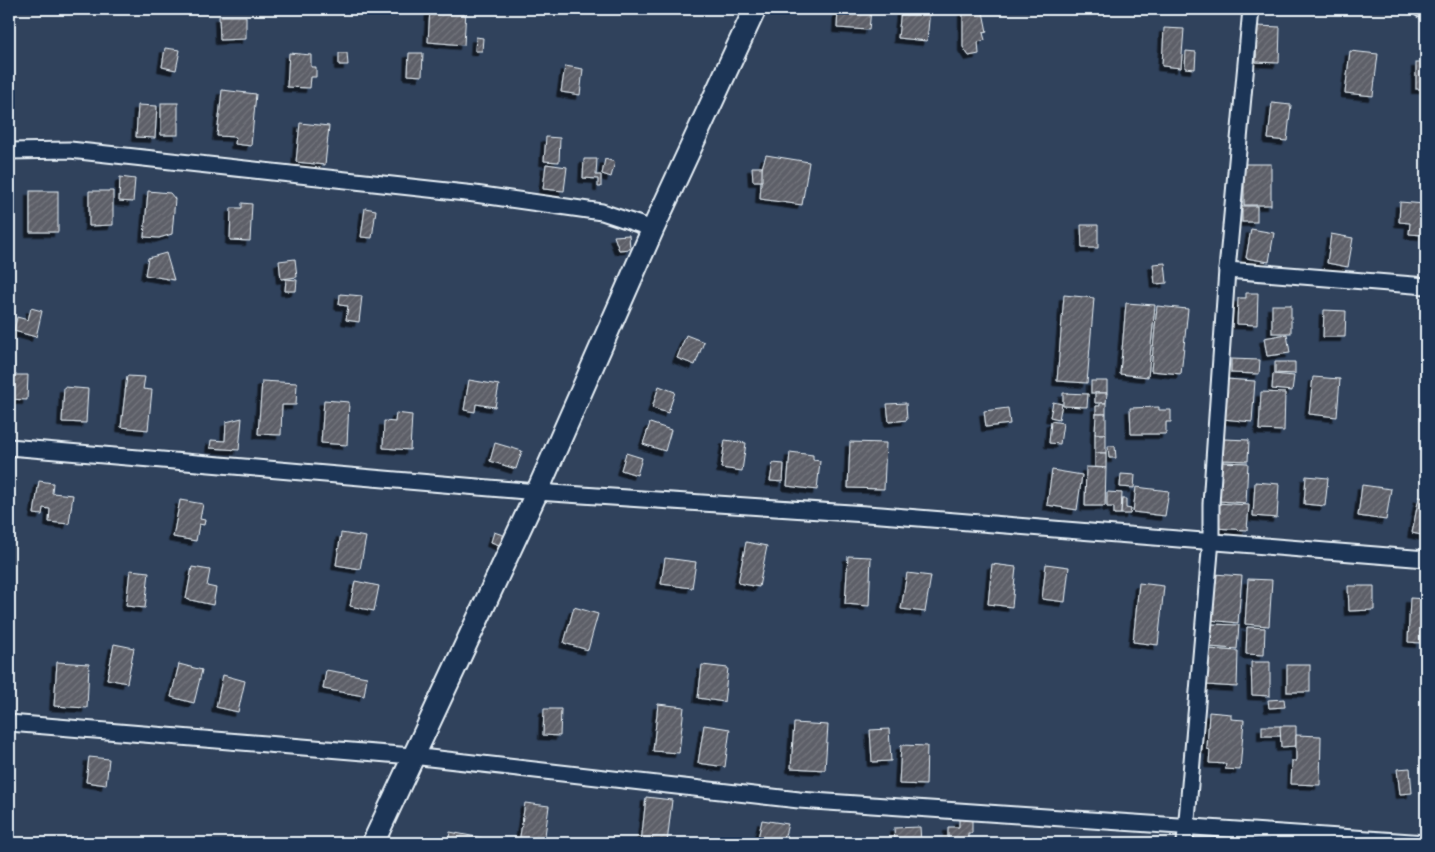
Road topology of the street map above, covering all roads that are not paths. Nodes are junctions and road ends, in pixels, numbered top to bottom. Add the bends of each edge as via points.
1 (755, 9) edge
2 (1251, 9) edge
3 (1421, 9) edge
4 (1426, 9) edge
5 (9, 151) edge
6 (653, 229) junction
7 (1227, 270) junction
8 (1426, 286) edge
9 (9, 447) edge
10 (537, 492) junction
11 (1211, 540) junction
12 (1426, 559) edge
13 (9, 723) edge
14 (412, 756) junction
15 (1187, 825) junction
16 (373, 843) edge
17 (1185, 843) edge
18 (1426, 843) edge

1 - 6 main road
2 - 7 street
3 - 4 street
5 - 6 street via 70,150 475,194 602,212
6 - 10 main road
7 - 8 street
7 - 11 street
9 - 10 street
10 - 11 street
10 - 14 main road
11 - 12 street
11 - 15 street
13 - 14 street
14 - 15 street via 798,800
14 - 16 main road
15 - 17 street
15 - 18 street

